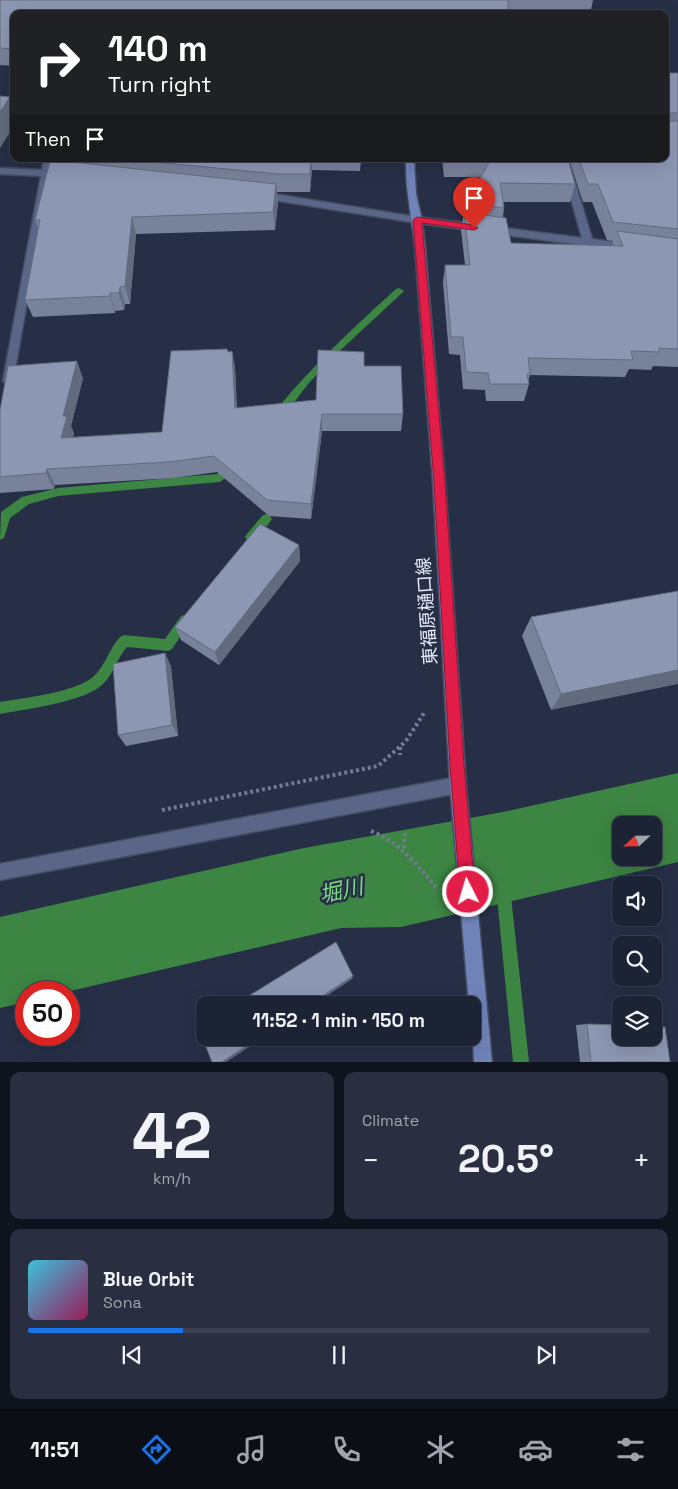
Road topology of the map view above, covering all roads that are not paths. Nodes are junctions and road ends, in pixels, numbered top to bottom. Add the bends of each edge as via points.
1 (47, 162) edge
2 (410, 162) edge
3 (565, 162) edge
4 (0, 170) edge
5 (45, 173) junction
6 (70, 174) edge
7 (254, 194) edge
8 (417, 220) junction
9 (588, 243) junction
10 (638, 249) edge
11 (6, 393) edge
12 (458, 785) junction
13 (0, 872) edge
14 (482, 1062) edge

1 - 5 street
2 - 8 main road, 東福原樋口線 via 411,194
3 - 9 street
4 - 5 street
5 - 6 street
5 - 11 street
7 - 8 street
8 - 9 street
8 - 12 main road, 東福原樋口線 via 440,482
9 - 10 street
12 - 13 street
12 - 14 main road, 東福原樋口線

